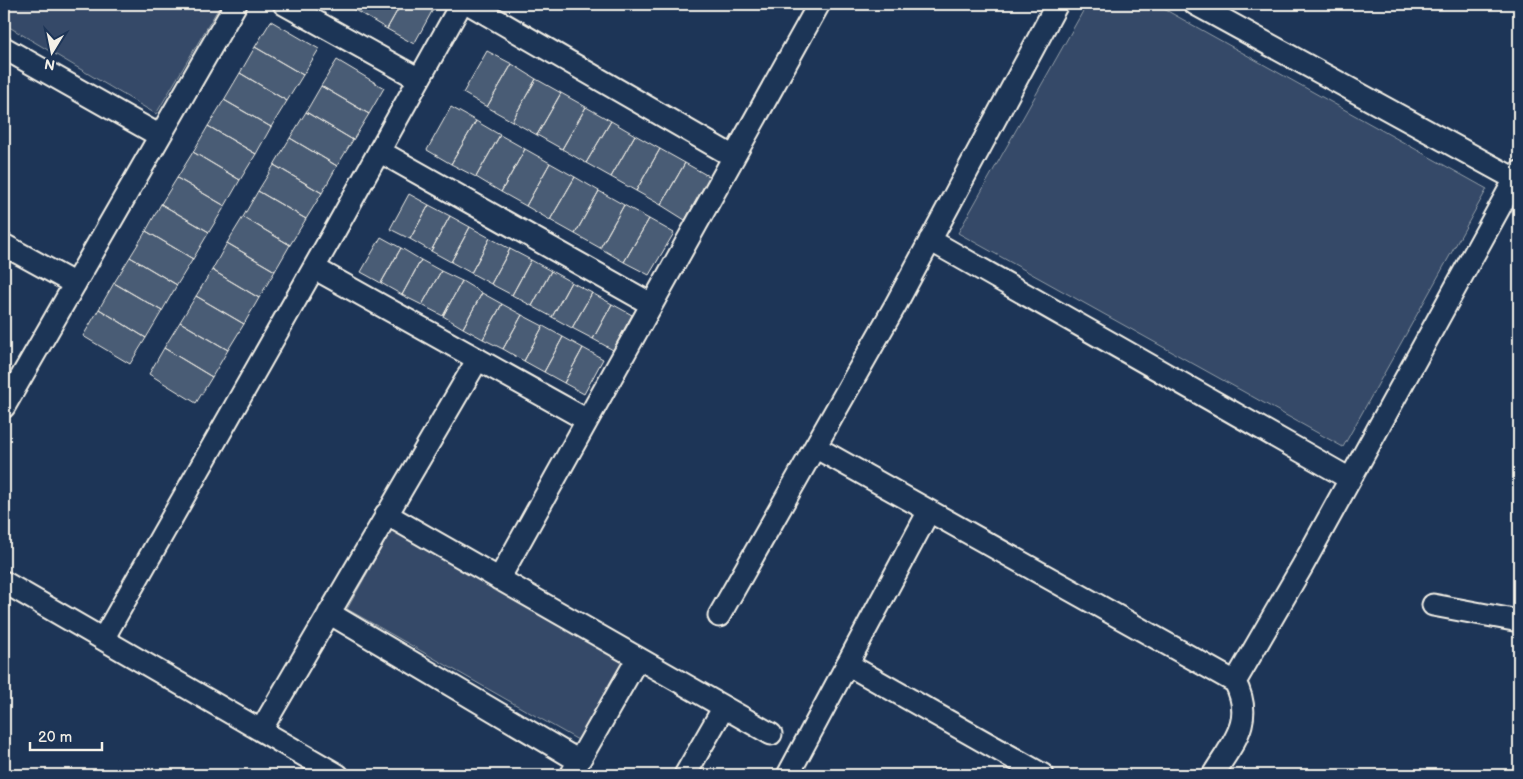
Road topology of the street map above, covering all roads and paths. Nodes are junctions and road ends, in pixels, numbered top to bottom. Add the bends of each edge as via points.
1 (236, 4) edge
2 (284, 4) edge
3 (461, 4) edge
4 (469, 4) edge
5 (819, 4) edge
6 (1057, 4) edge
7 (1194, 4) edge
8 (4, 48) edge
9 (419, 79) junction
10 (160, 136) junction
11 (379, 151) junction
12 (734, 157) junction
13 (1517, 175) edge
14 (930, 240) junction
15 (4, 245) edge
16 (314, 268) junction
17 (75, 284) junction
18 (651, 304) junction
19 (478, 359) junction
20 (4, 407) edge
21 (587, 420) junction
22 (815, 447) junction
23 (1350, 479) junction
24 (930, 511) junction
25 (386, 514) junction
26 (499, 579) junction
27 (4, 582) edge
28 (1432, 605) dead end
29 (329, 613) junction
30 (719, 616) dead end
31 (1519, 621) edge
32 (103, 639) junction
33 (638, 658) junction
34 (847, 664) junction
35 (1235, 682) junction
36 (724, 707) junction
37 (261, 730) junction
38 (771, 734) dead end
39 (575, 768) edge
40 (338, 775) edge
41 (685, 775) edge
42 (788, 775) edge
43 (1043, 775) edge
44 (1213, 775) edge

1 - 10 street
2 - 9 street
3 - 9 street
4 - 12 street
5 - 12 street
6 - 14 street
7 - 13 street
8 - 10 street
9 - 11 street
10 - 17 street
11 - 16 street
11 - 18 street
12 - 18 street
13 - 23 street
14 - 22 street
14 - 23 street
15 - 17 street
16 - 19 street
16 - 32 street
17 - 20 street
18 - 21 street
19 - 21 street
19 - 25 street
21 - 26 street
22 - 24 street
22 - 30 street
23 - 35 street
24 - 34 street
24 - 35 street
25 - 26 street
25 - 29 street
26 - 33 street
27 - 32 street
28 - 31 street
29 - 37 street
29 - 39 street
32 - 37 street
33 - 36 street
33 - 39 street
34 - 42 street
34 - 43 street
35 - 44 street via 1241,694 1243,711 1240,730
36 - 38 street
36 - 41 street
37 - 40 street

